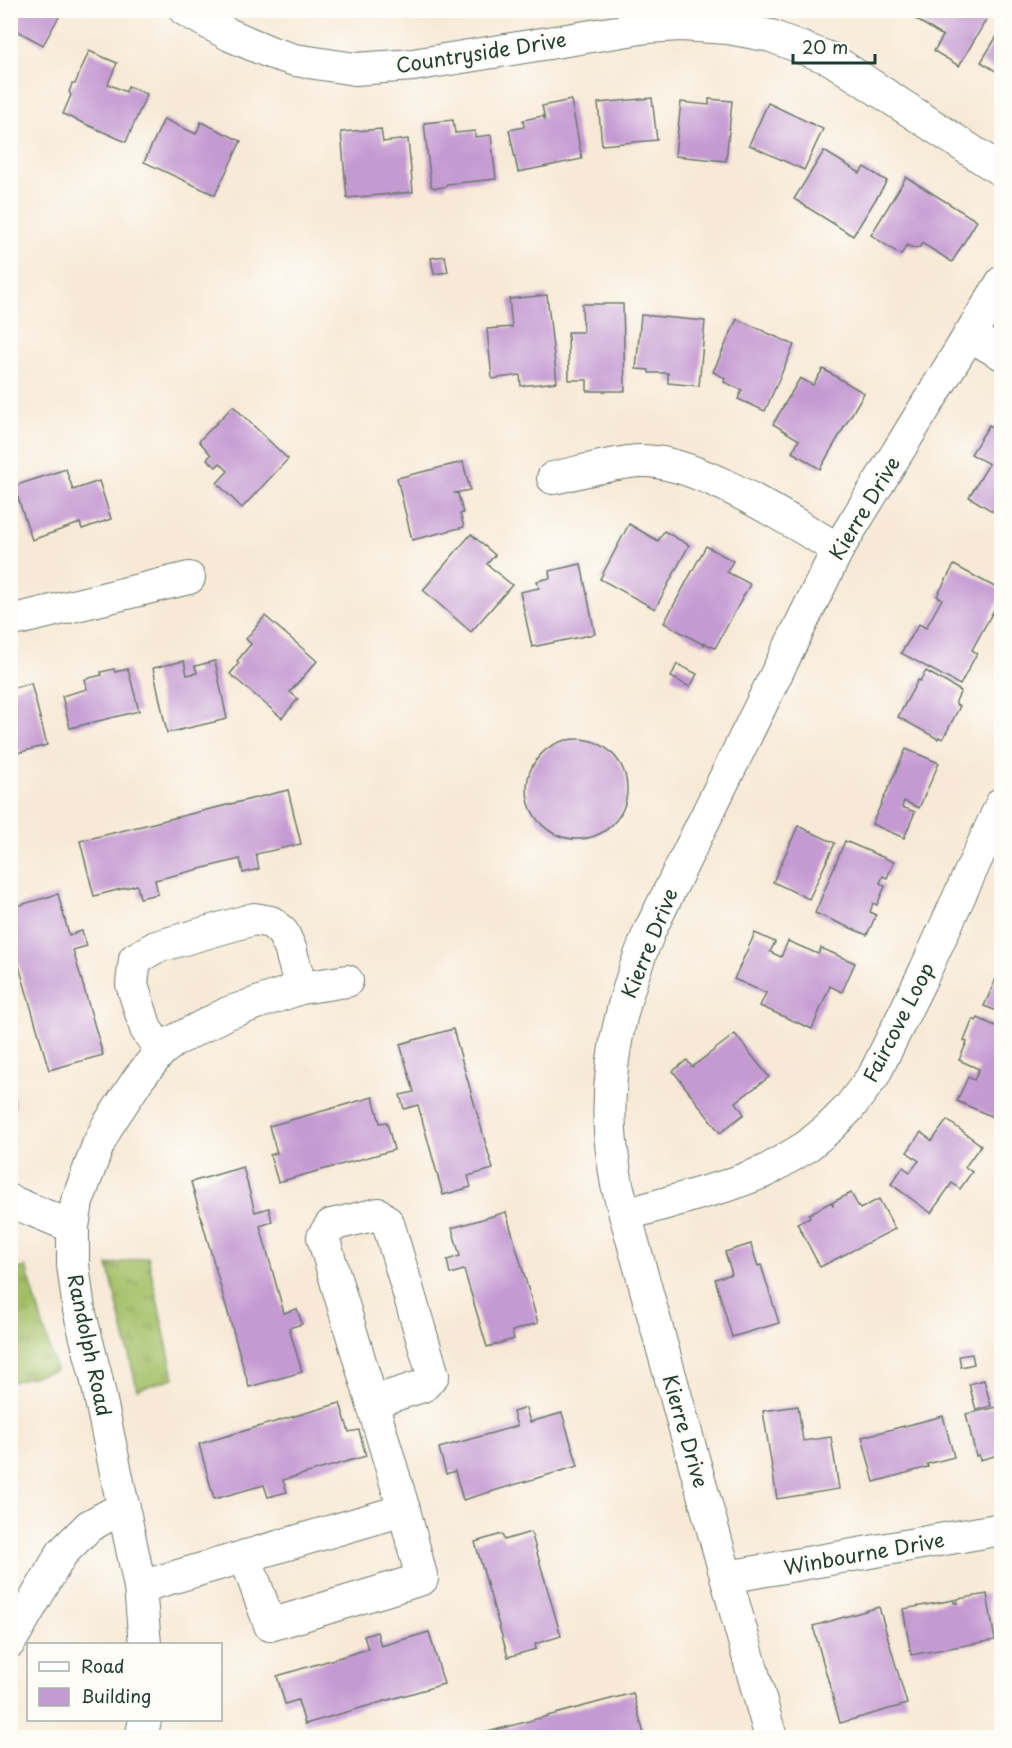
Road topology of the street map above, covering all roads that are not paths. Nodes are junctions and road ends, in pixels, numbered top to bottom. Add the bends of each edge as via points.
1 (185, 10) edge
2 (1002, 171) edge
3 (1002, 282) edge
4 (969, 335) junction
5 (1002, 354) edge
6 (553, 478) dead end
7 (838, 549) junction
8 (189, 578) dead end
9 (10, 621) edge
10 (1002, 803) edge
11 (347, 981) dead end
12 (301, 988) junction
13 (161, 1051) junction
14 (10, 1201) edge
15 (625, 1215) junction
16 (73, 1227) junction
17 (372, 1402) junction
18 (123, 1507) junction
19 (404, 1510) junction
20 (1002, 1529) edge
21 (245, 1556) junction
22 (727, 1577) junction
23 (140, 1587) junction
24 (10, 1642) edge
25 (145, 1643) edge
26 (145, 1721) edge
27 (141, 1737) edge
28 (771, 1737) edge

1 - 2 street, Countryside Drive via 272,53 355,69 413,65 647,27 728,28 771,36 831,59
3 - 4 street, Kierre Drive
4 - 5 street
4 - 7 street, Kierre Drive
6 - 7 street via 614,464 665,464 719,482
7 - 15 street, Kierre Drive via 655,920 621,1011 610,1089 610,1131
8 - 9 street
10 - 15 street, Faircove Loop via 874,1075 849,1108 806,1147 766,1171
11 - 12 street, Randolph Road
12 - 13 street, Randolph Road via 228,1012
12 - 13 street via 290,948 283,933 271,922 254,919 156,947 135,959 132,984 146,1029
13 - 16 street, Randolph Road via 108,1125 85,1179
14 - 16 street
15 - 22 street, Kierre Drive
16 - 18 street, Randolph Road via 79,1310
17 - 17 street via 323,1237 331,1225 378,1214 388,1223 433,1375 423,1386
17 - 19 street
18 - 23 street, Randolph Road
18 - 24 street via 89,1526 62,1553
19 - 21 street
19 - 21 street via 422,1579 270,1625
20 - 22 street, Winbourne Drive
21 - 23 street
22 - 28 street, Kierre Drive
23 - 25 street, Randolph Road
26 - 27 street

